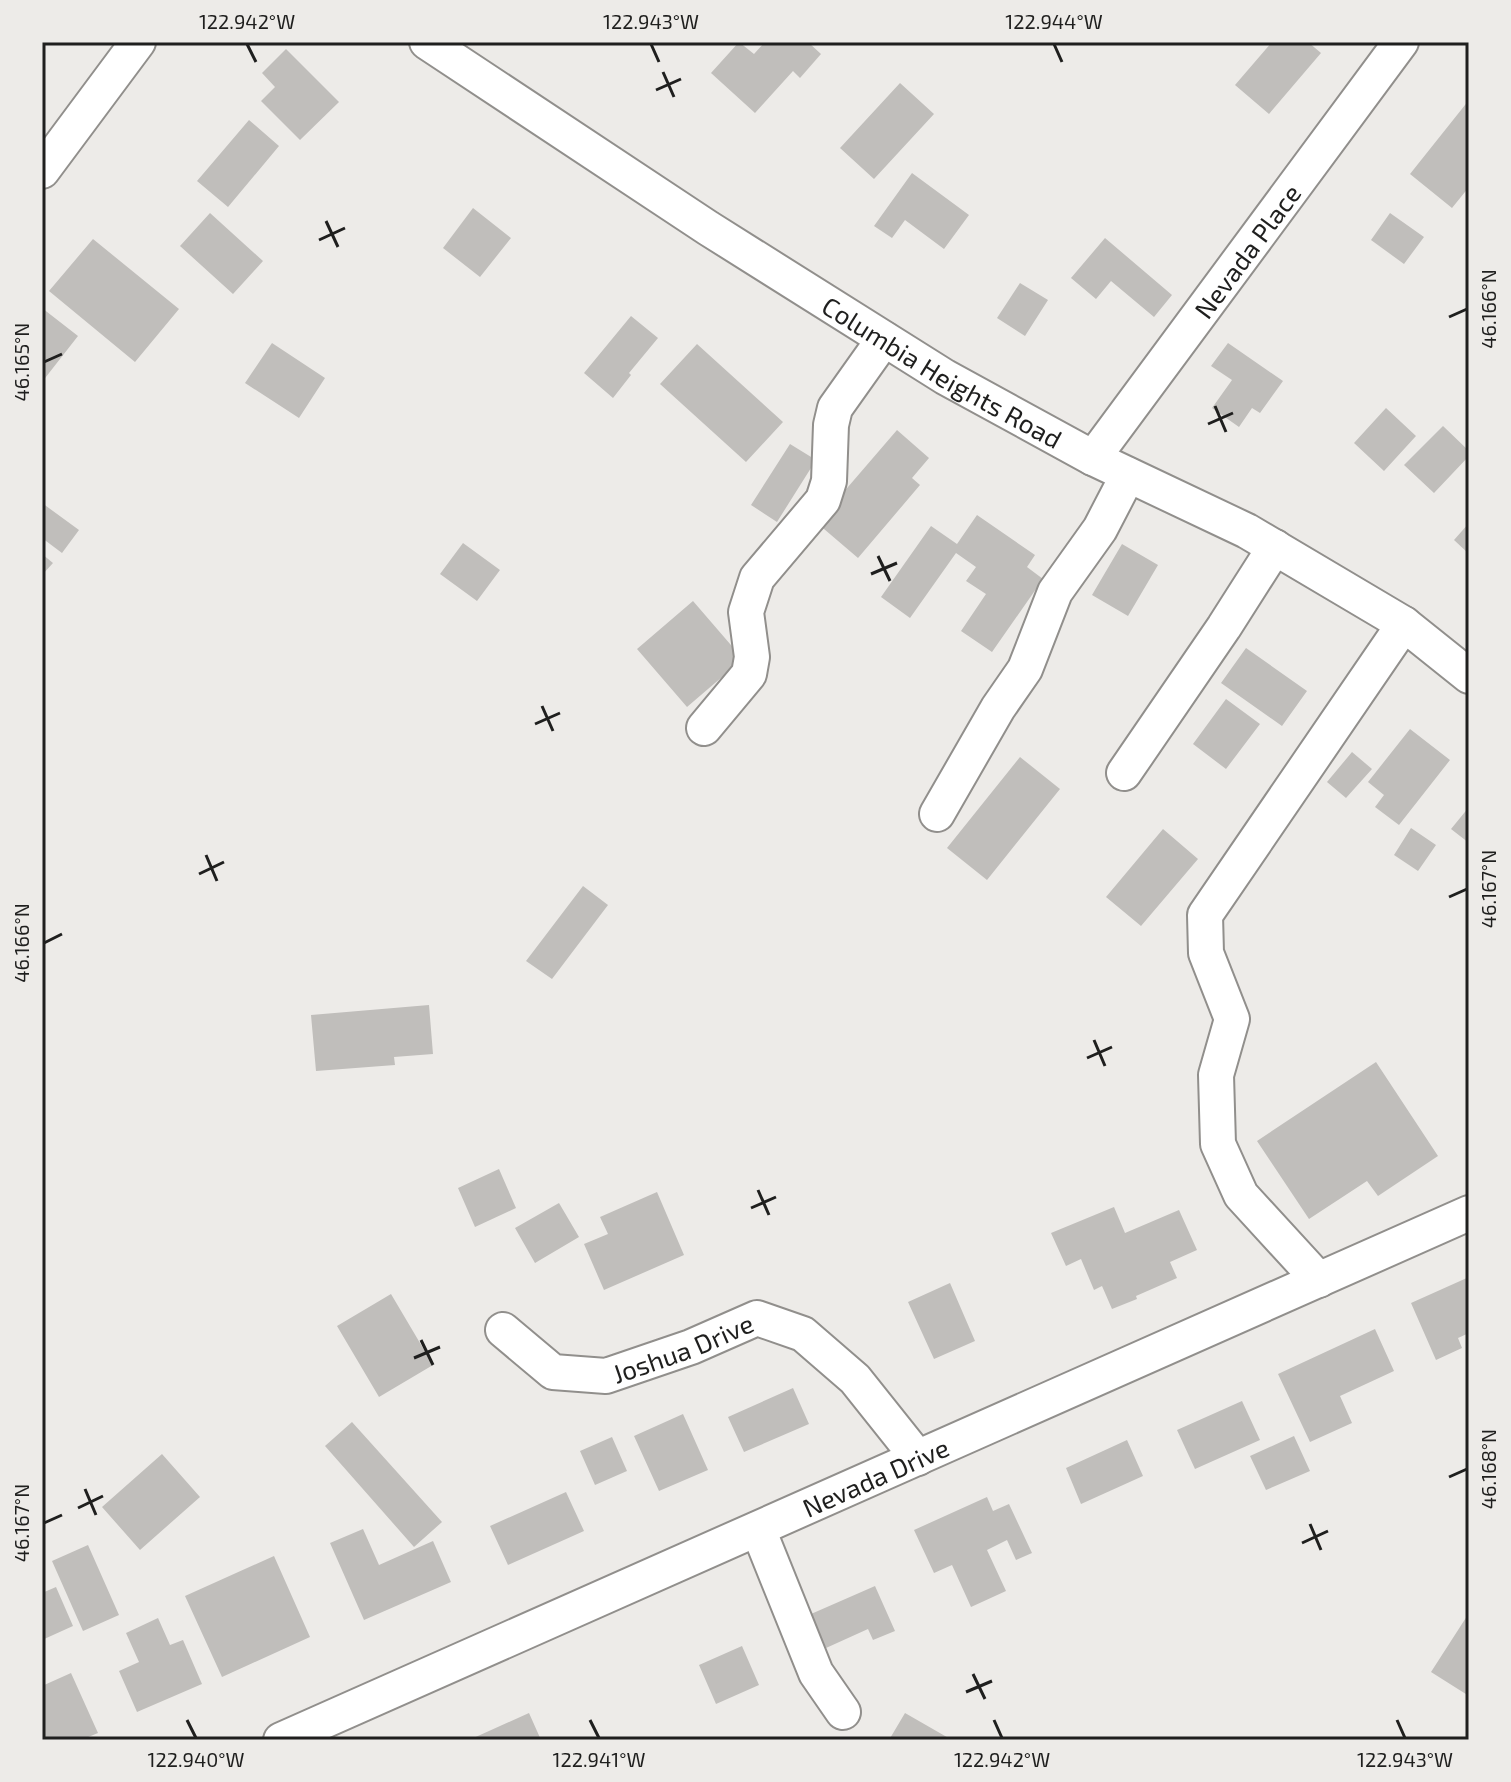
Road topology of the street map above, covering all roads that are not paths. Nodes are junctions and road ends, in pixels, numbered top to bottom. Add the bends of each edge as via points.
1 (138, 42) edge
2 (427, 42) edge
3 (1401, 42) edge
4 (42, 171) edge
5 (884, 339) junction
6 (1093, 458) junction
7 (1128, 475) junction
8 (1275, 547) junction
9 (1404, 624) junction
10 (1469, 676) edge
11 (704, 728) dead end
12 (1124, 773) dead end
13 (937, 814) dead end
14 (1469, 1213) edge
15 (1319, 1280) junction
16 (503, 1330) dead end
17 (918, 1458) junction
18 (758, 1529) junction
19 (843, 1712) dead end
20 (281, 1740) edge

1 - 4 street
2 - 5 street, Columbia Heights Road
3 - 6 street, Nevada Place
5 - 6 street, Columbia Heights Road
5 - 11 street via 835,408 823,500 757,578 746,612 749,674
6 - 7 street, Columbia Heights Road
7 - 8 street, Columbia Heights Road
7 - 13 street via 1100,529 1055,592 1025,669
8 - 9 street, Columbia Heights Road
8 - 12 street
9 - 10 street, Columbia Heights Road
9 - 15 street via 1205,915 1206,953 1232,1019 1216,1075 1218,1144 1241,1195
14 - 15 street, Nevada Drive
15 - 17 street, Nevada Drive
16 - 17 street, Joshua Drive via 553,1372 606,1376 757,1318 814,1343 855,1379
17 - 18 street, Nevada Drive
18 - 19 street via 816,1673
18 - 20 street, Nevada Drive

